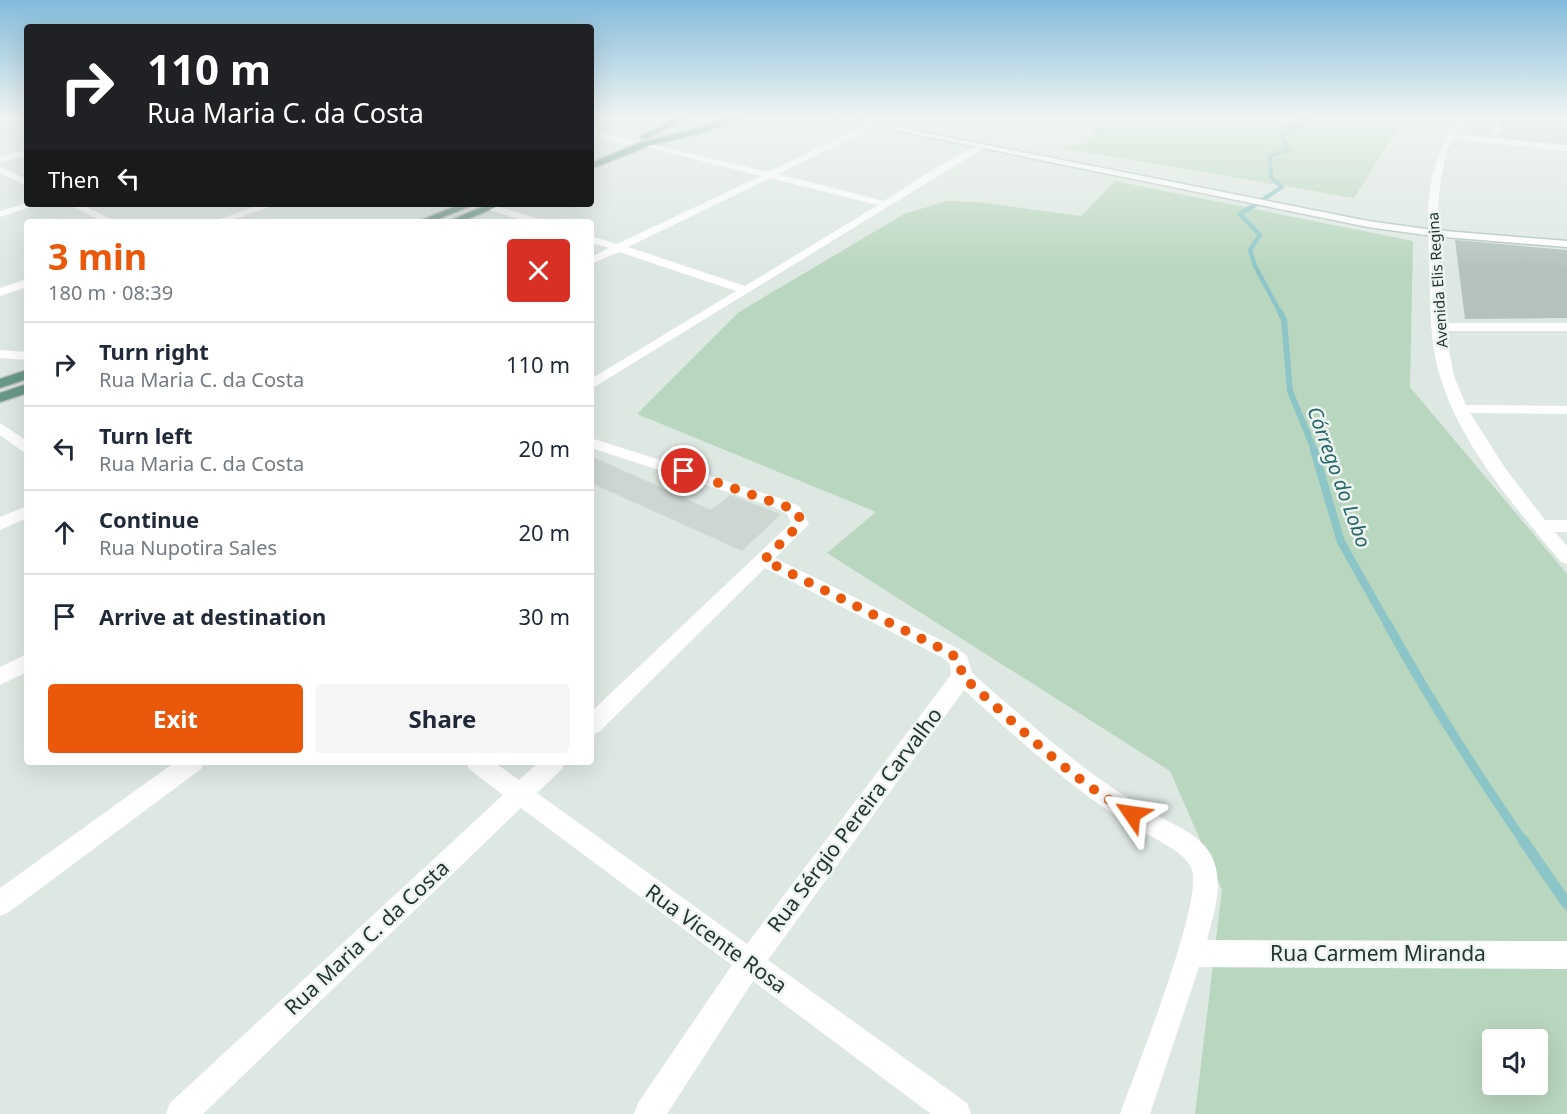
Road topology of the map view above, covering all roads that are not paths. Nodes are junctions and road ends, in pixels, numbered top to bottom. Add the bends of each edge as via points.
1 (739, 168) edge
2 (782, 168) edge
3 (943, 168) edge
4 (1099, 168) edge
5 (1107, 168) edge
6 (1440, 168) edge
7 (0, 170) edge
8 (767, 175) junction
9 (24, 182) edge
10 (1253, 197) junction
11 (886, 204) junction
12 (24, 207) edge
13 (79, 207) edge
14 (263, 207) edge
15 (462, 207) edge
16 (491, 207) edge
17 (497, 207) edge
18 (0, 214) edge
19 (105, 219) edge
20 (226, 219) edge
21 (430, 219) edge
22 (460, 219) edge
23 (530, 219) edge
24 (1433, 228) junction
25 (1499, 234) junction
26 (1567, 237) edge
27 (594, 240) edge
28 (1567, 244) edge
29 (619, 248) junction
30 (594, 260) edge
31 (24, 284) edge
32 (746, 290) junction
33 (0, 292) edge
34 (1438, 327) junction
35 (1567, 327) edge
36 (0, 354) edge
37 (24, 356) edge
38 (24, 375) edge
39 (594, 383) edge
40 (0, 384) edge
41 (24, 389) edge
42 (0, 398) edge
43 (1462, 409) junction
44 (1567, 410) edge
45 (0, 428) edge
46 (594, 444) edge
47 (24, 446) edge
48 (24, 512) edge
49 (0, 524) edge
50 (1540, 526) junction
51 (1567, 526) edge
52 (1567, 558) edge
53 (764, 560) junction
54 (24, 664) edge
55 (962, 676) junction
56 (0, 677) edge
57 (594, 723) edge
58 (189, 765) edge
59 (481, 765) edge
60 (551, 765) edge
61 (521, 794) junction
62 (0, 903) edge
63 (1189, 953) junction
64 (1567, 955) edge
65 (750, 963) junction
66 (181, 1114) edge
67 (649, 1114) edge
68 (956, 1114) edge
69 (1135, 1114) edge

1 - 8 street
2 - 8 street
3 - 11 street
4 - 10 street
5 - 10 street
6 - 24 street, Avenida Elis Regina via 1432,196
7 - 9 street
8 - 11 street
8 - 29 street
10 - 24 street via 1368,224
11 - 32 street
12 - 18 street
13 - 19 street
14 - 20 street
15 - 21 main road
16 - 22 main road
17 - 23 street
24 - 25 street
24 - 34 street, Avenida Elis Regina
25 - 26 street
25 - 28 street
27 - 29 street
29 - 30 street
29 - 32 street
31 - 33 street
32 - 39 street
34 - 35 street
34 - 43 street, Avenida Elis Regina via 1447,376
36 - 37 street
38 - 40 main road
41 - 42 main road
43 - 44 street
43 - 50 street, Avenida Elis Regina via 1480,442
45 - 47 street
46 - 53 street via 793,509 800,524
48 - 49 street
50 - 51 street
50 - 52 street, Avenida Elis Regina
53 - 55 street via 950,653 960,661
53 - 57 street
54 - 56 street
55 - 63 street via 1052,756 1114,804 1198,856 1206,873 1204,897
55 - 65 street, Rua Sérgio Pereira Carvalho
58 - 62 street
59 - 61 street, Rua Vicente Rosa
60 - 61 street, Rua Maria C. da Costa
61 - 65 street, Rua Vicente Rosa
61 - 66 street, Rua Maria C. da Costa
63 - 64 street, Rua Carmem Miranda
63 - 69 street
65 - 67 street, Rua Sérgio Pereira Carvalho
65 - 68 street, Rua Vicente Rosa

